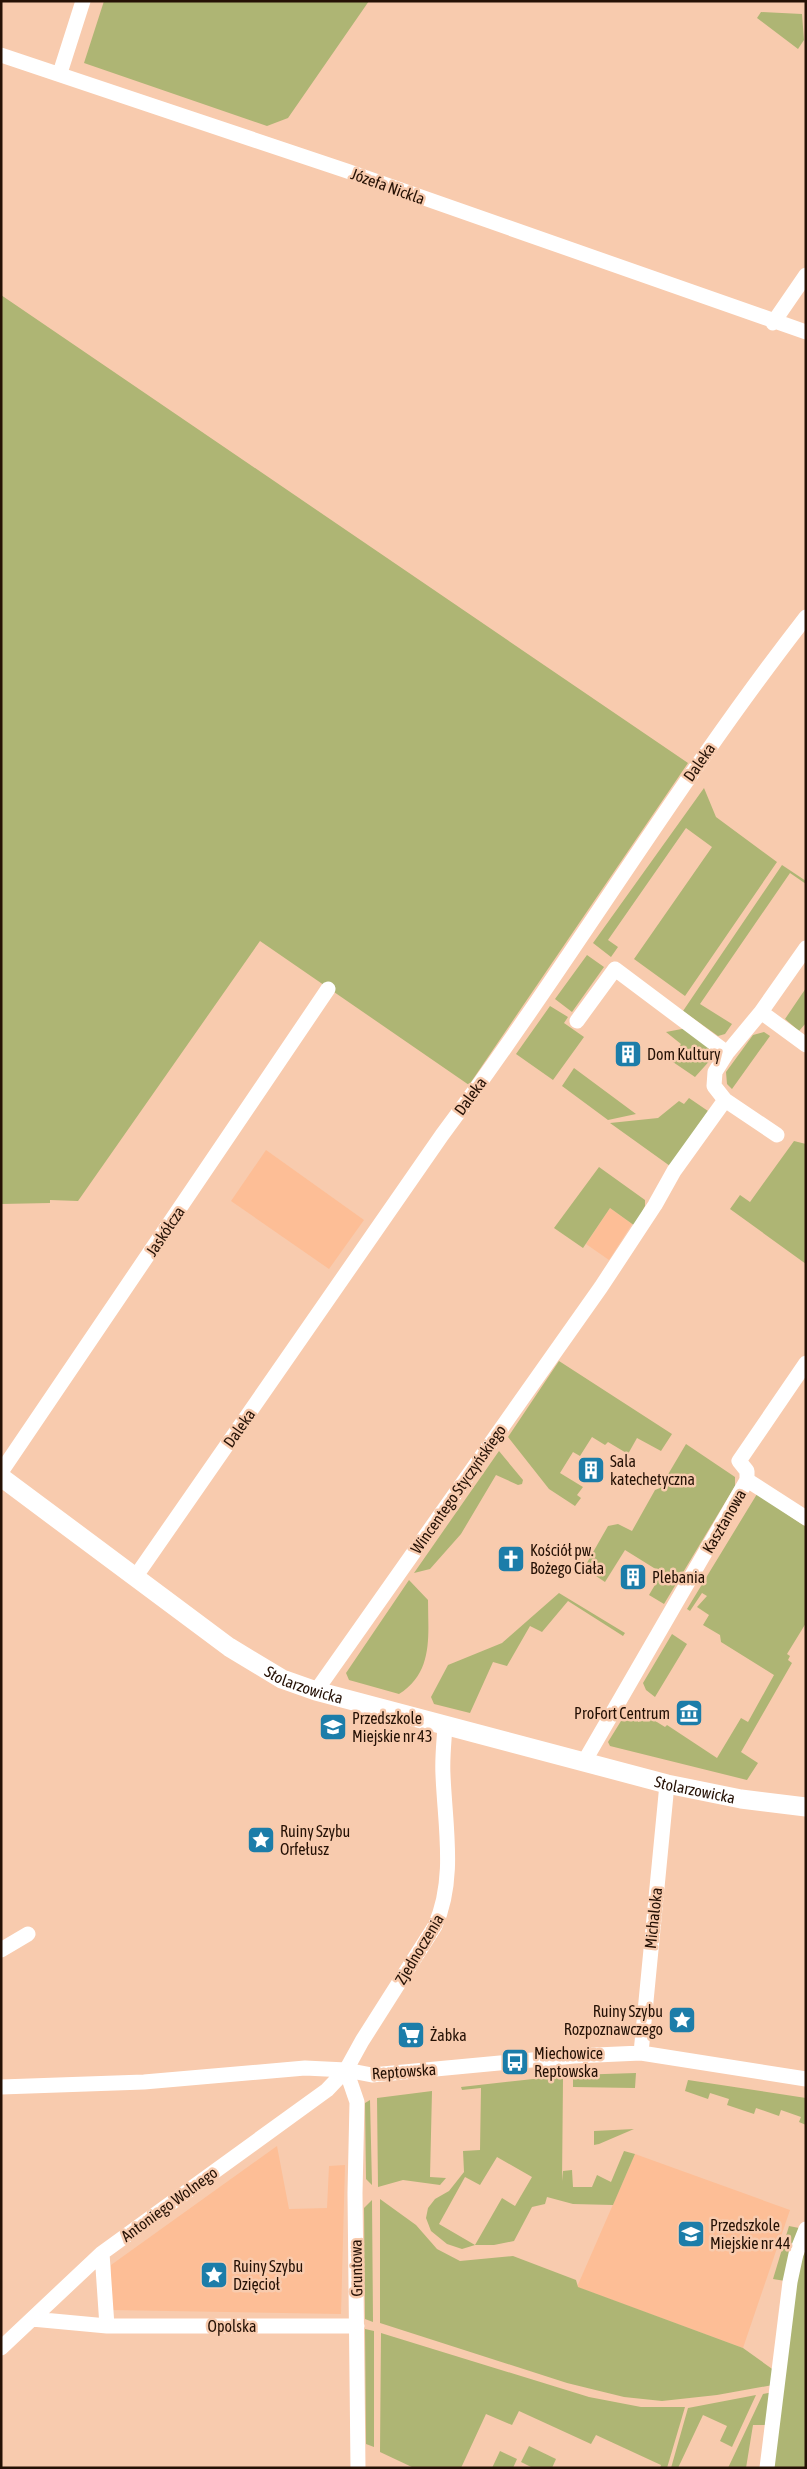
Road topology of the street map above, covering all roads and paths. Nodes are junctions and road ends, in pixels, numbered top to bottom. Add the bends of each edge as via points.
1 (83, 1) edge
2 (1, 55) edge
3 (60, 73) junction
4 (806, 275) edge
5 (773, 323) junction
6 (806, 332) edge
7 (806, 617) edge
8 (806, 948) edge
9 (328, 989) dead end
10 (761, 1012) junction
11 (577, 1021) dead end
12 (806, 1045) edge
13 (727, 1053) junction
14 (725, 1100) junction
15 (777, 1135) dead end
16 (806, 1363) edge
17 (1, 1472) edge
18 (1, 1477) edge
19 (747, 1480) junction
20 (806, 1518) edge
21 (136, 1576) junction
22 (316, 1691) junction
23 (445, 1726) junction
24 (584, 1762) junction
25 (667, 1784) junction
26 (806, 1807) edge
27 (28, 1934) dead end
28 (1, 1950) edge
29 (641, 2053) junction
30 (346, 2070) junction
31 (806, 2079) edge
32 (1, 2087) edge
33 (806, 2229) edge
34 (102, 2253) junction
35 (32, 2319) junction
36 (107, 2326) junction
37 (357, 2326) junction
38 (1, 2348) edge
39 (358, 2468) edge
40 (767, 2468) edge

1 - 3 street
2 - 3 street, Józefa Nickla
3 - 5 street, Józefa Nickla via 363,176
4 - 5 street
5 - 6 street, Józefa Nickla
7 - 21 street, Daleka via 699,761 486,1074
8 - 10 street
9 - 17 street, Jaskółcza
10 - 12 street
10 - 13 street
11 - 13 street via 615,969
13 - 14 street via 715,1072 714,1086
14 - 15 street
14 - 22 street, Wincentego Styczyńskiego via 674,1171 601,1287
16 - 19 street, Kasztanowa via 739,1461 747,1471
18 - 21 street, Stolarzowicka
19 - 20 street
19 - 24 street, Kasztanowa
21 - 22 street, Stolarzowicka via 229,1647 282,1679
22 - 23 street, Stolarzowicka
23 - 24 street, Stolarzowicka
23 - 30 street, Zjednoczenia via 443,1773 448,1864 443,1908
24 - 25 street, Stolarzowicka
25 - 26 street, Stolarzowicka via 741,1799
25 - 29 street, Michaloka
27 - 28 street
29 - 30 street, Reptowska via 372,2075
29 - 31 street, Reptowska
30 - 32 street, Reptowska via 305,2068 144,2082
30 - 34 street, Antoniego Wolnego via 327,2090
30 - 37 street, Gruntowa via 357,2102
33 - 40 street via 790,2282
34 - 35 street, Antoniego Wolnego
34 - 36 street
35 - 36 street, Opolska
35 - 38 street, Antoniego Wolnego
36 - 37 street, Opolska
37 - 39 street, Gruntowa

